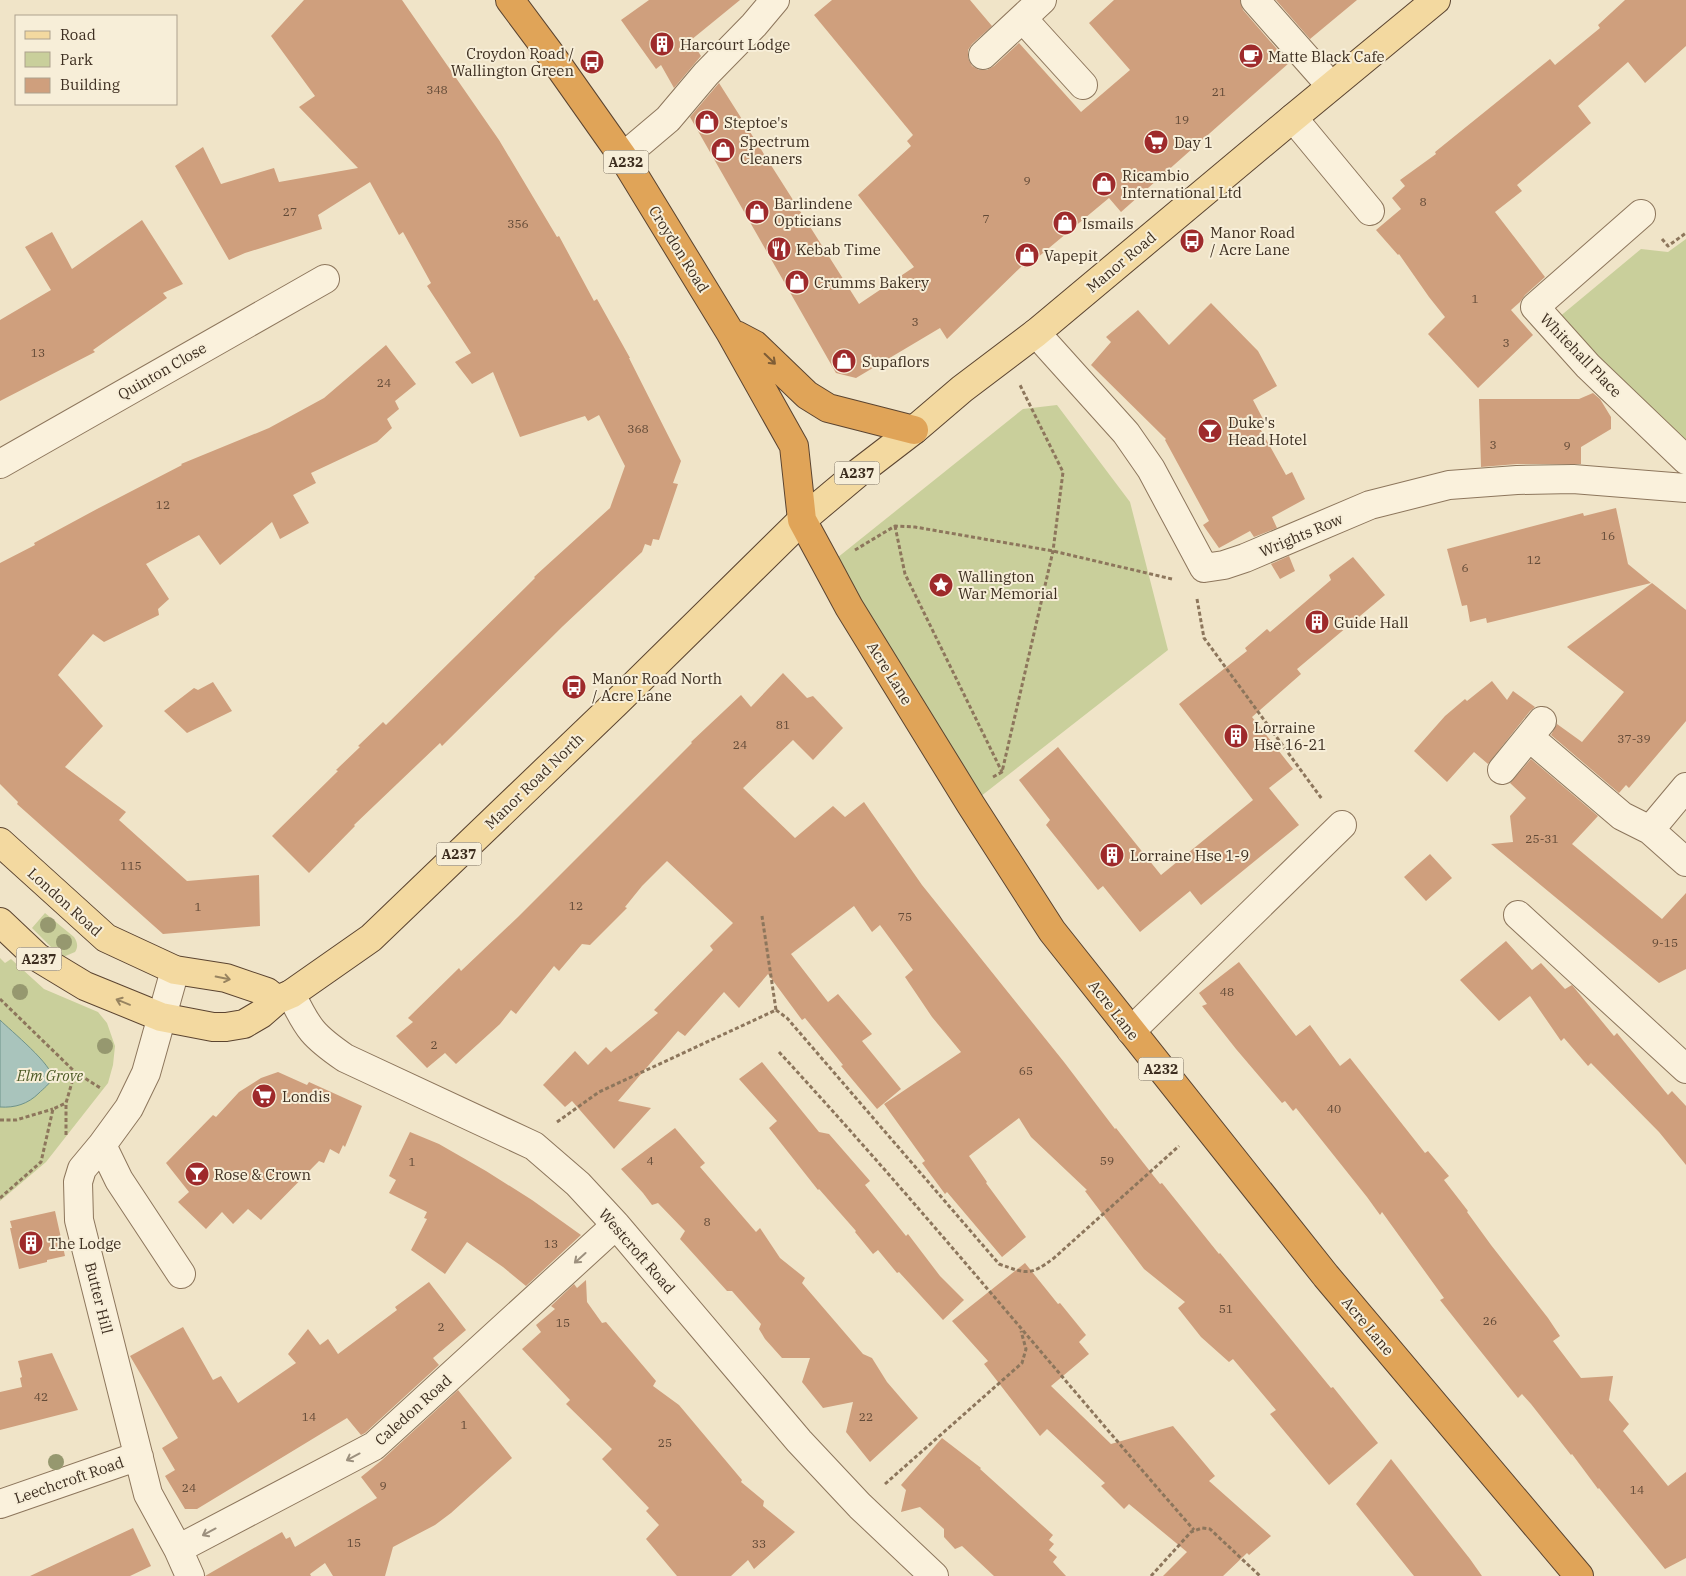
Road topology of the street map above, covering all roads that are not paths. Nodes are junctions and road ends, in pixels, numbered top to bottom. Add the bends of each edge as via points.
1 (510, 0) edge
2 (775, 0) edge
3 (1042, 0) edge
4 (1255, 0) edge
5 (1436, 0) edge
6 (1023, 19) junction
7 (983, 55) dead end
8 (1083, 86) dead end
9 (1331, 86) junction
10 (1293, 118) junction
11 (623, 157) junction
12 (1370, 212) dead end
13 (1641, 214) dead end
14 (325, 279) dead end
15 (730, 332) junction
16 (1036, 333) junction
17 (914, 430) junction
18 (1686, 460) edge
19 (0, 464) edge
20 (1686, 488) edge
21 (802, 520) junction
22 (1502, 770) dead end
23 (1686, 787) edge
24 (1342, 825) road end
25 (1650, 830) junction
26 (0, 842) edge
27 (1686, 862) edge
28 (1518, 914) dead end
29 (0, 922) edge
30 (175, 970) junction
31 (284, 997) junction
32 (161, 1017) junction
33 (1131, 1031) junction
34 (1686, 1069) edge
35 (102, 1145) junction
36 (616, 1225) junction
37 (180, 1274) dead end
38 (139, 1457) junction
39 (0, 1504) edge
40 (178, 1549) junction
41 (190, 1576) edge
42 (934, 1576) edge
43 (1579, 1576) edge

1 - 11 highway, Croydon Road / A232
2 - 11 street via 668,119
3 - 6 street
4 - 9 street
5 - 9 main road, Manor Road / A237
6 - 7 street
6 - 8 street
9 - 10 main road, Manor Road / A237
10 - 12 street
10 - 16 main road, Manor Road / A237
11 - 15 highway, Croydon Road / A232
13 - 18 street, Whitehall Place via 1535,307 1588,366
14 - 19 street, Quinton Close
15 -> 17 highway via 755,345 807,395 828,408
15 - 21 highway, Croydon Road / A232 via 794,446
16 - 17 main road, Manor Road / A237
16 - 20 street, Wrights Row via 1131,440 1151,469 1198,572 1245,558 1370,505 1448,485 1573,478
17 - 21 main road, Manor Road / A237
21 - 31 main road, Manor Road North / A237 via 371,938
21 - 33 highway, Acre Lane / A232 via 854,616 1052,931
22 - 25 street via 1535,729 1622,816
23 - 25 street
24 - 33 street
25 - 27 street
26 - 30 main road, London Road via 106,938
28 - 34 street
32 -> 29 main road, A237 via 85,986 37,957
30 -> 31 main road, London Road via 226,978
30 - 32 street, Butter Hill
31 - 32 main road, Manor Road North / A237 via 244,1024 226,1027
31 - 36 street, Westcroft Road via 310,1030 345,1058 534,1146 578,1184
32 - 35 street, Butter Hill via 146,1073 129,1108
33 - 43 highway, Acre Lane / A232 via 1326,1276
35 - 37 street via 119,1180
35 - 38 street, Butter Hill via 82,1169 78,1182 79,1220
36 -> 40 street, Caledon Road via 374,1446
36 - 42 street, Westcroft Road via 799,1441 860,1506
38 - 39 street, Leechcroft Road
38 - 40 street, Butter Hill via 148,1494
40 - 41 street, Butter Hill

